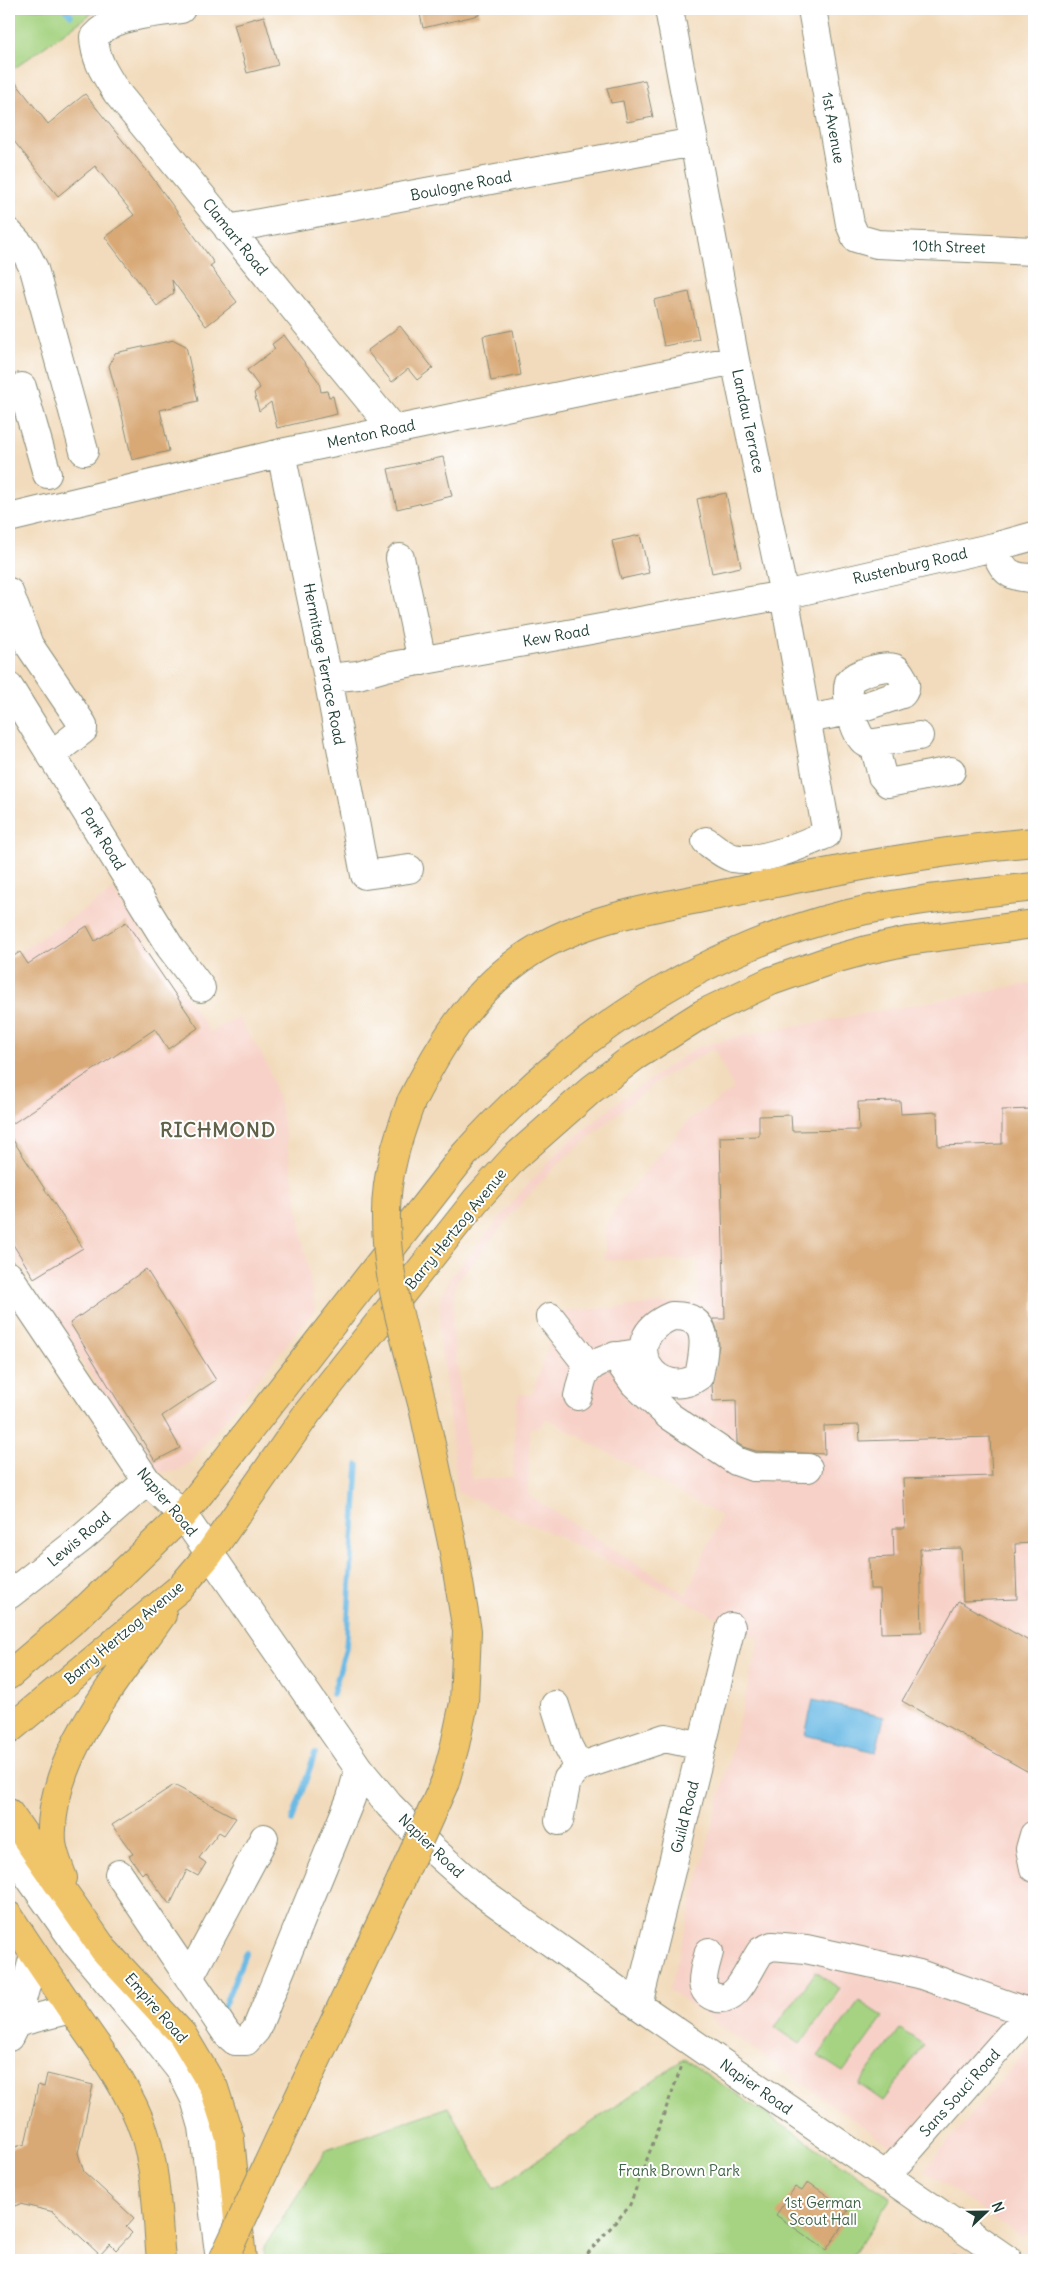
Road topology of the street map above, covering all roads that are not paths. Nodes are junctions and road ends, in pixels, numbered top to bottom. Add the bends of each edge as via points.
1 (181, 9) edge
2 (669, 9) edge
3 (812, 9) edge
4 (694, 142) junction
5 (228, 229) junction
6 (9, 233) edge
7 (863, 242) joint
8 (1034, 251) edge
9 (735, 360) junction
10 (63, 375) junction
11 (15, 388) edge
12 (392, 429) junction
13 (84, 451) dead end
14 (281, 453) junction
15 (46, 474) dead end
16 (9, 518) edge
17 (1034, 536) edge
18 (994, 547) junction
19 (400, 558) dead end
20 (1034, 578) edge
21 (9, 592) edge
22 (784, 595) junction
23 (422, 661) junction
24 (328, 678) junction
25 (9, 687) edge
26 (808, 727) junction
27 (860, 727) junction
28 (919, 736) dead end
29 (51, 755) junction
30 (951, 771) dead end
31 (706, 841) dead end
32 (1034, 842) edge
33 (409, 869) dead end
34 (1034, 887) edge
35 (1034, 924) edge
36 (201, 988) dead end
37 (9, 1276) edge
38 (550, 1317) dead end
39 (590, 1368) junction
40 (578, 1396) dead end
41 (808, 1468) dead end
42 (147, 1481) junction
43 (183, 1515) junction
44 (209, 1554) junction
45 (181, 1587) junction
46 (9, 1595) edge
47 (731, 1627) dead end
48 (9, 1675) edge
49 (555, 1705) dead end
50 (9, 1730) edge
51 (702, 1746) junction
52 (579, 1767) junction
53 (359, 1769) junction
54 (9, 1813) edge
55 (559, 1821) dead end
56 (1034, 1835) edge
57 (264, 1838) dead end
58 (9, 1849) edge
59 (1034, 1868) edge
60 (119, 1874) dead end
61 (73, 1907) junction
62 (9, 1916) edge
63 (709, 1952) dead end
64 (34, 1955) junction
65 (189, 1978) junction
66 (638, 2005) junction
67 (71, 2009) junction
68 (1032, 2011) edge
69 (12, 2030) edge
70 (885, 2177) junction
71 (161, 2260) edge
72 (221, 2260) edge
73 (242, 2260) edge
74 (1008, 2260) edge

1 - 5 street, Clamart Road via 108,24 94,37 95,50 99,66 117,93
2 - 4 street, Landau Terrace
3 - 7 street, 1st Avenue via 852,231
4 - 5 street, Boulogne Road
4 - 9 street, Landau Terrace
5 - 12 street, Clamart Road
6 - 10 street via 24,249 34,269
7 - 8 street, 10th Street
9 - 12 street, Menton Road
9 - 22 street, Landau Terrace
10 - 11 street
10 - 13 street
11 - 15 street
12 - 14 street, Menton Road
14 - 16 street, Menton Road
14 - 24 street, Hermitage Terrace Road
17 - 18 street, Rustenburg Road
18 - 20 street via 1001,565 1008,572
18 - 22 street, Rustenburg Road
19 - 23 street
21 - 29 street via 29,645 83,725 83,730
22 - 23 street, Kew Road
22 - 26 street, Landau Terrace
23 - 24 street, Kew Road
24 - 33 street, Hermitage Terrace Road via 365,875
25 - 29 street, Park Road
26 - 27 street
26 - 31 street, Landau Terrace via 827,834 784,851 754,858 731,857
27 - 28 street
27 - 30 street via 888,783
29 - 36 street, Park Road via 170,947
32 - 72 main road, bridge via 932,853 798,878 617,918 556,939 521,959 496,980 461,1017 437,1051 411,1102 396,1142 386,1212 387,1248 453,1547 467,1631 464,1703 445,1782
34 - 43 main road via 879,907 776,936 702,968 636,1006 592,1037 501,1114 464,1155
35 - 44 main road, Barry Hertzog Avenue via 908,941 830,960 751,989 702,1014 634,1057 592,1089 514,1158 476,1200 308,1412
37 - 42 street, Napier Road
38 - 39 street
39 - 40 street via 584,1374
39 - 41 street via 628,1354 634,1383 669,1416 736,1460 753,1466
42 - 43 street, Napier Road
42 - 46 street, Lewis Road via 82,1538
43 - 44 street, Napier Road
43 - 48 main road via 77,1617
44 - 45 main road, Barry Hertzog Avenue
44 - 53 street, Napier Road
45 - 50 main road, Barry Hertzog Avenue
45 - 61 main road via 95,1712 61,1777 54,1808 52,1842
47 - 51 street, Guild Road
49 - 52 street via 568,1746
51 - 52 street via 664,1738
51 - 66 street, Guild Road
52 - 55 street via 567,1780
53 - 65 street via 351,1798 251,2038 243,2042 234,2041
53 - 66 street, Napier Road via 407,1824 478,1890
54 - 61 main road, Empire Road
56 - 59 street via 1030,1849
57 - 65 street
58 - 72 street via 77,1946 166,2051 195,2099
60 - 65 street
61 - 73 main road, Empire Road via 104,1950 182,2034 214,2088 230,2138
62 - 64 main road
63 - 68 street via 702,1982 707,1992 716,1997 731,1996 761,1951 778,1946 806,1949 919,1974
64 - 67 main road
64 - 69 street
66 - 70 street, Napier Road
67 - 69 street
67 - 71 main road via 124,2089 144,2133
68 - 70 street, Sans Souci Road via 1006,2057 981,2086
70 - 74 street, Napier Road

